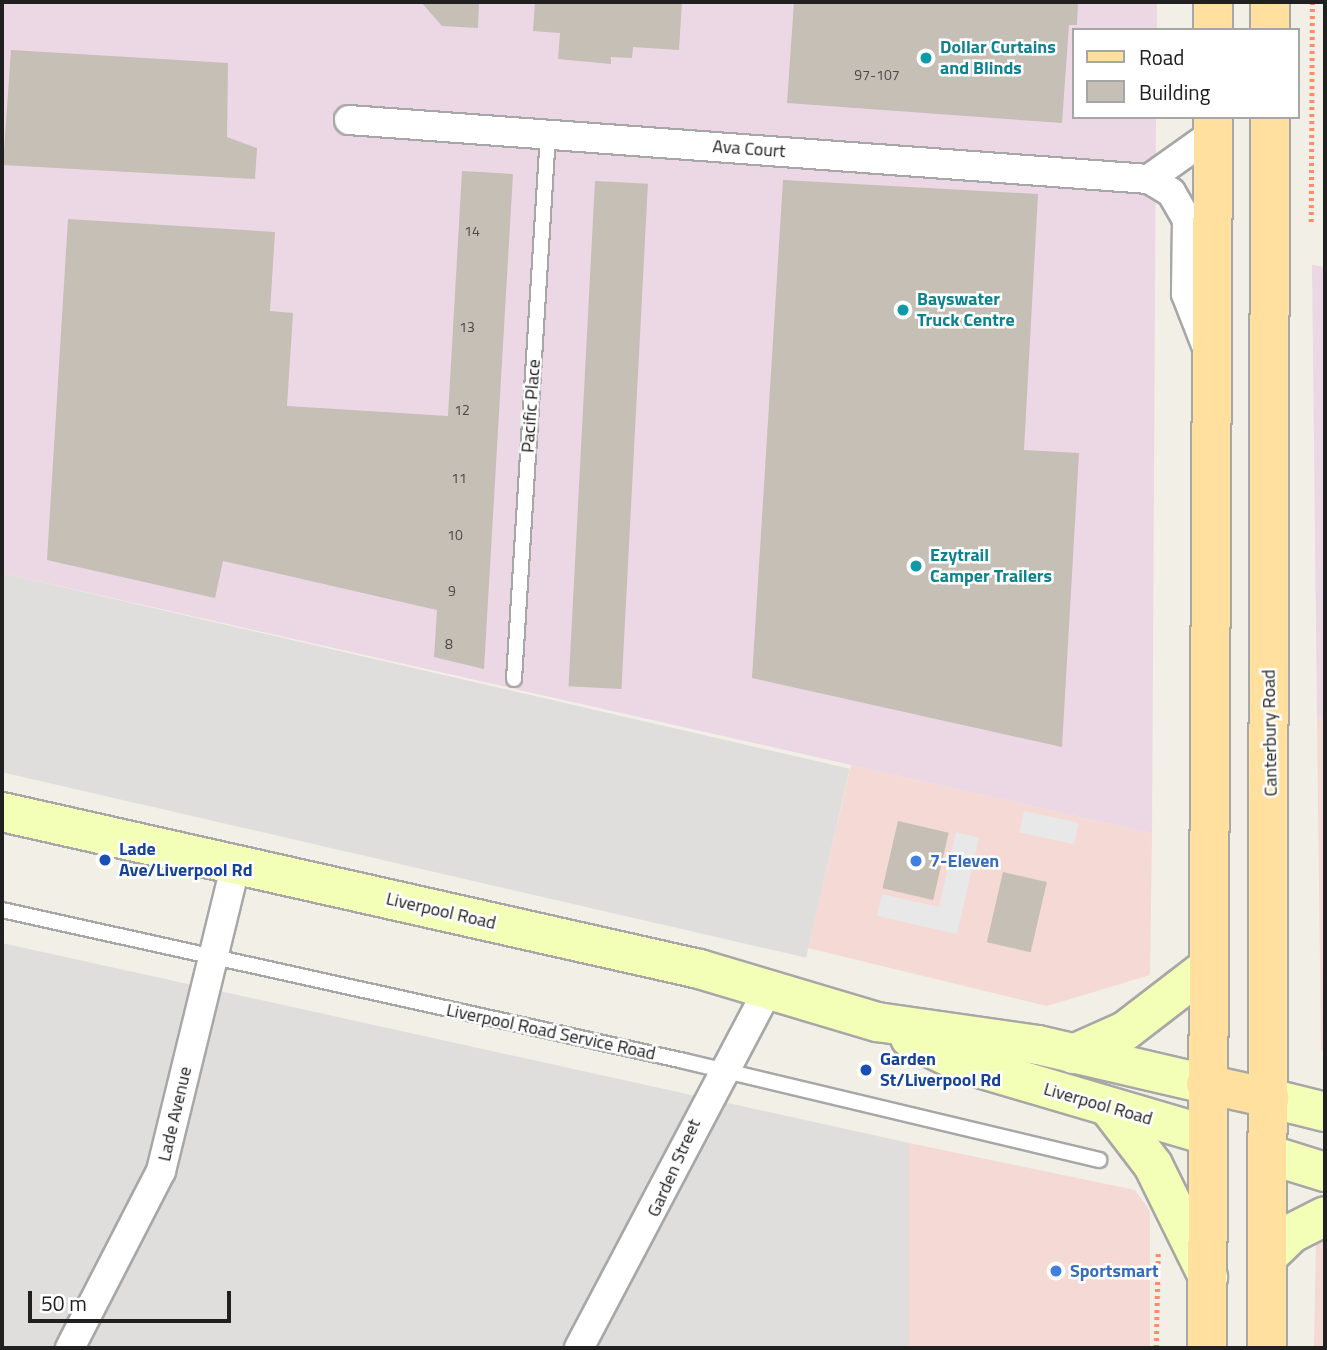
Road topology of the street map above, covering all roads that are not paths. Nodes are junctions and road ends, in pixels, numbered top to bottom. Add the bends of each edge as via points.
1 (1213, 2) edge
2 (1270, 2) edge
3 (1213, 28) edge
4 (1270, 28) edge
5 (1270, 119) edge
6 (349, 120) dead end
7 (1212, 126) edge
8 (548, 134) junction
9 (1149, 179) junction
10 (1211, 358) junction
11 (514, 678) dead end
12 (2, 812) edge
13 (236, 864) junction
14 (2, 910) edge
15 (212, 957) junction
16 (1208, 967) junction
17 (768, 989) junction
18 (877, 1022) junction
19 (1073, 1054) junction
20 (723, 1071) junction
21 (1206, 1084) junction
22 (1269, 1098) junction
23 (1110, 1109) junction
24 (1325, 1112) edge
25 (1207, 1135) junction
26 (1267, 1154) junction
27 (1099, 1160) dead end
28 (1325, 1172) edge
29 (1325, 1216) edge
30 (1268, 1256) junction
31 (1208, 1277) junction
32 (71, 1348) edge
33 (579, 1348) edge
34 (1207, 1348) edge
35 (1267, 1348) edge

1 - 3 main road
2 - 4 main road
5 - 22 main road, Canterbury Road
6 - 8 street, Ava Court
7 - 9 street
7 - 10 main road
8 - 9 street, Ava Court
8 - 11 lane, Pacific Place
9 - 10 street via 1171,192 1187,220 1186,294
10 - 16 main road
12 - 13 main road, Liverpool Road
13 - 15 street, Lade Avenue
13 - 17 main road, Liverpool Road
14 - 15 lane, Liverpool Road Service Road
15 - 20 lane, Liverpool Road Service Road
15 - 32 street, Lade Avenue via 161,1171
16 - 19 main road via 1135,1025
16 - 21 main road
17 - 18 main road, Liverpool Road
17 - 20 street, Garden Street
18 - 19 main road, Liverpool Road
18 - 23 main road, Liverpool Road via 962,1063
19 - 21 main road, Liverpool Road
20 - 27 lane, Liverpool Road Service Road
20 - 33 street, Garden Street via 689,1131 648,1225
21 - 22 main road, Liverpool Road
21 - 25 main road
22 - 24 main road, Liverpool Road
22 - 26 main road, Canterbury Road
23 - 25 main road, Liverpool Road
23 - 31 main road via 1153,1165
25 - 26 main road, Liverpool Road
25 - 31 main road
26 - 28 main road, Liverpool Road
26 - 30 main road, Canterbury Road
29 - 30 main road via 1292,1233
30 - 35 main road, Canterbury Road
31 - 34 main road

